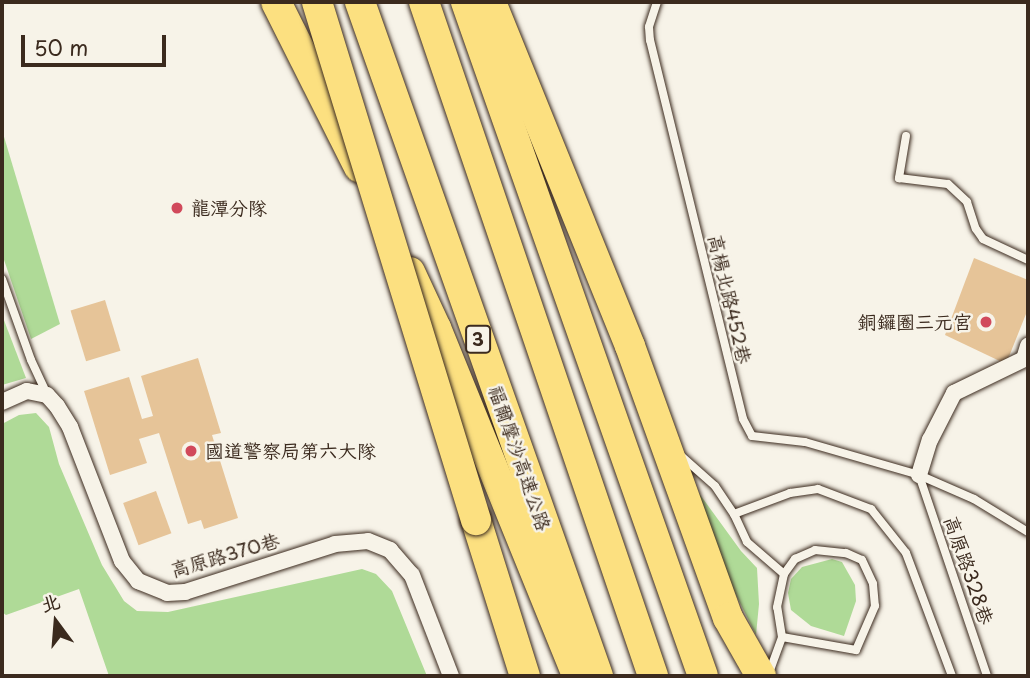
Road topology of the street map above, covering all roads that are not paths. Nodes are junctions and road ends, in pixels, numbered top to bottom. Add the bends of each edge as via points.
1 (276, 2) edge
2 (317, 2) edge
3 (360, 2) edge
4 (424, 2) edge
5 (466, 2) edge
6 (491, 2) edge
7 (657, 2) edge
8 (906, 136) dead end
9 (1028, 260) edge
10 (2, 279) edge
11 (1028, 346) edge
12 (47, 395) junction
13 (2, 402) edge
14 (666, 446) junction
15 (919, 475) junction
16 (734, 514) junction
17 (1028, 532) edge
18 (784, 574) junction
19 (714, 579) junction
20 (782, 637) junction
21 (452, 676) edge
22 (525, 676) edge
23 (577, 676) edge
24 (598, 676) edge
25 (653, 676) edge
26 (703, 676) edge
27 (743, 676) edge
28 (761, 676) edge
29 (768, 676) edge
30 (952, 676) edge
31 (987, 676) edge

1 - 23 highway via 436,328
2 - 22 highway, bridge
3 - 24 highway, 福爾摩沙高速公路 / 3
4 - 25 highway
5 - 26 highway
6 - 14 highway
7 - 15 lane, 高楊北路452巷 via 650,40 747,428 752,436 805,442
8 - 9 lane via 899,178 948,184 967,202 983,239
10 - 12 lane
11 - 15 street via 1024,359 954,393 930,440
12 - 13 street via 27,391
12 - 21 street, 高原路370巷 via 70,427 122,561 138,581 167,593 185,592 335,544 368,541 390,550 412,575
14 - 16 lane via 715,486
14 - 19 highway
15 - 17 lane via 974,499
15 - 31 lane, 高原路328巷
16 - 18 lane via 747,542
16 - 30 lane via 790,493 818,489 871,509 906,554
18 - 20 lane via 777,607
18 - 20 lane via 795,559 816,550 846,553 862,560 873,584 875,606 856,650
19 - 27 highway via 725,636
19 - 28 highway via 728,618
20 - 29 lane

